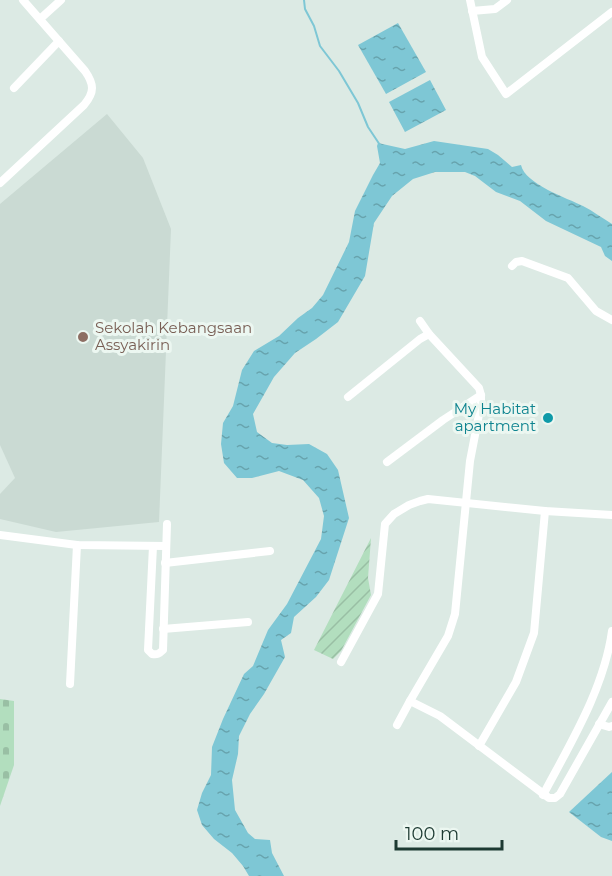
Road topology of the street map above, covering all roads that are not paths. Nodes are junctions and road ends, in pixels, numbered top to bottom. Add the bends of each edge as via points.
1 (23, 0) edge
2 (61, 0) edge
3 (470, 0) edge
4 (507, 0) edge
5 (472, 11) junction
6 (612, 12) edge
7 (40, 19) junction
8 (59, 40) junction
9 (14, 88) dead end
10 (0, 183) edge
11 (512, 266) dead end
12 (612, 320) edge
13 (420, 321) dead end
14 (429, 334) junction
15 (481, 395) junction
16 (348, 397) dead end
17 (387, 462) dead end
18 (465, 502) junction
19 (545, 511) junction
20 (612, 515) edge
21 (167, 524) dead end
22 (0, 535) edge
23 (0, 542) edge
24 (77, 545) junction
25 (153, 546) junction
26 (166, 546) junction
27 (270, 551) dead end
28 (165, 563) junction
29 (248, 622) dead end
30 (163, 629) junction
31 (612, 631) edge
32 (341, 662) dead end
33 (70, 684) dead end
34 (410, 701) junction
35 (612, 702) edge
36 (599, 724) junction
37 (398, 725) dead end
38 (612, 726) edge
39 (479, 746) junction
40 (543, 795) junction

1 - 7 street
2 - 7 street
3 - 5 street
4 - 5 street via 495,9
5 - 6 street via 482,57 506,94
7 - 8 street
8 - 9 street
8 - 10 street via 91,79 92,94
11 - 12 street via 522,261 568,278 596,311
13 - 14 street
14 - 15 street via 479,388
14 - 16 street
15 - 17 street
15 - 18 street
18 - 19 street
18 - 32 street via 428,499 388,519 378,594
18 - 34 street via 455,614 448,636
19 - 20 street
19 - 39 street via 534,633 516,682
21 - 26 street
22 - 23 street
22 - 24 street
24 - 25 street
24 - 33 street
25 - 26 street
25 - 30 street via 148,650 152,654 163,650
26 - 28 street
27 - 28 street
28 - 30 street
29 - 30 street
31 - 40 street via 589,705
34 - 37 street
34 - 39 street via 440,716
35 - 36 street
36 - 38 street
36 - 40 street via 560,794 555,798
39 - 40 street

